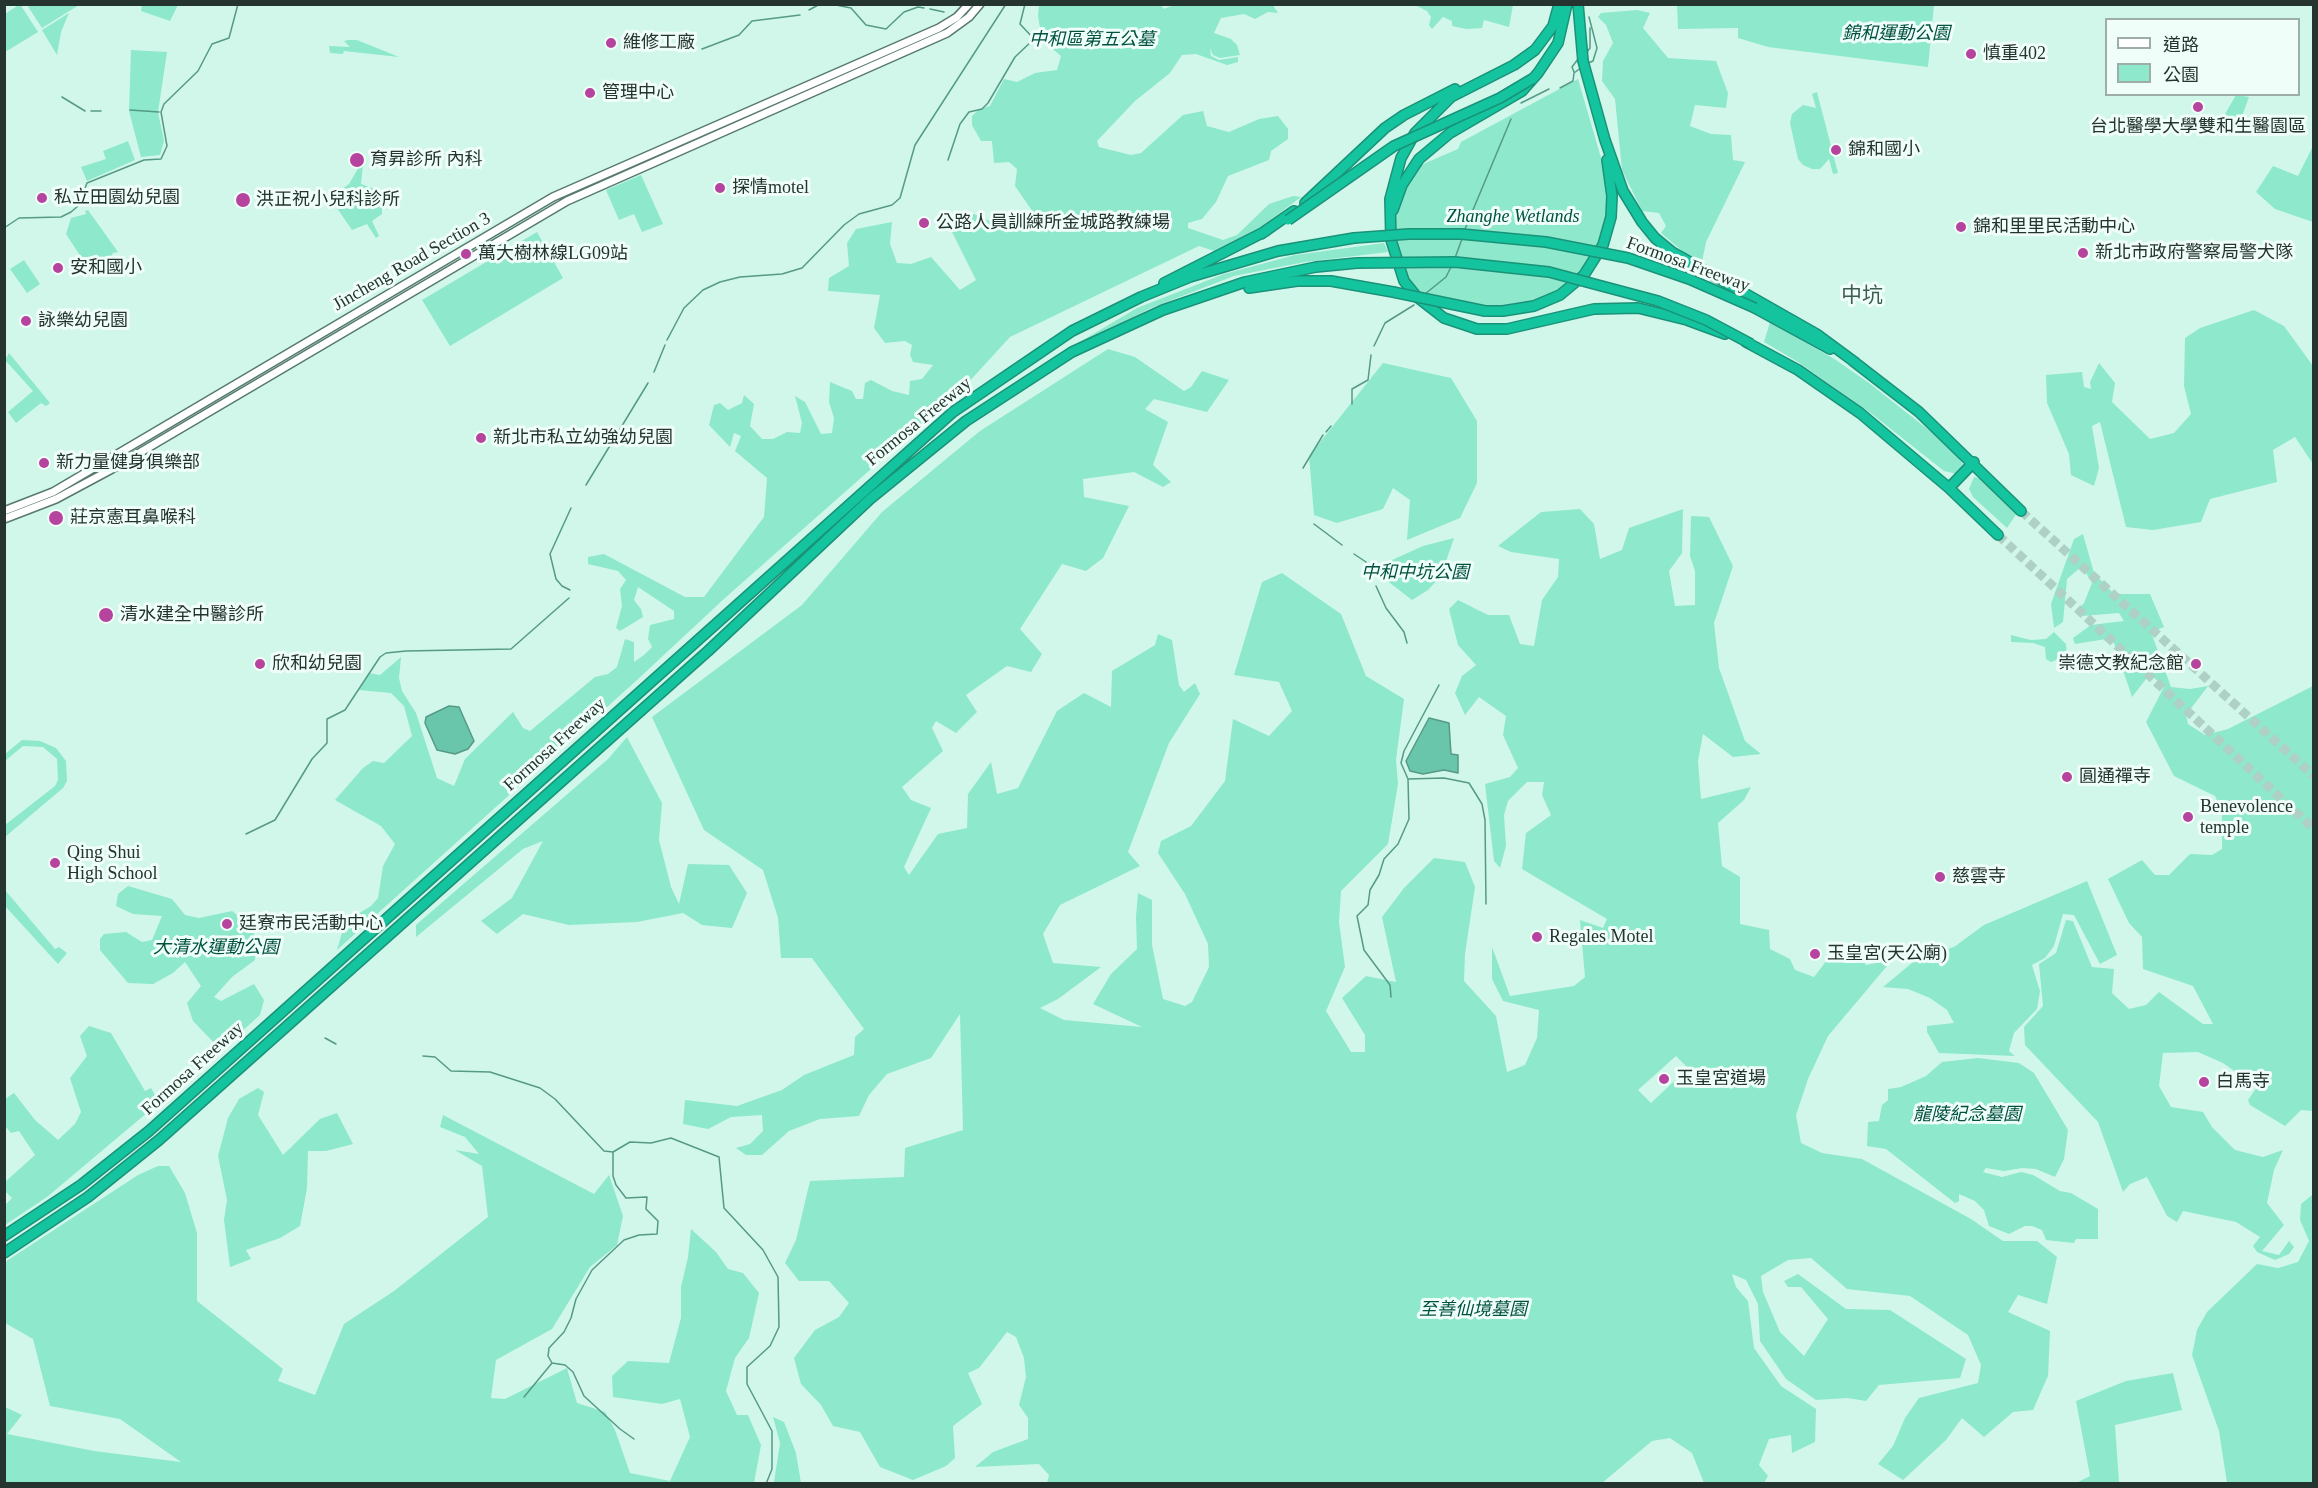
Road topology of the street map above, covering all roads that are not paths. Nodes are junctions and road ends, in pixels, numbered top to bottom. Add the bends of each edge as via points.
1 (969, 4) edge
2 (980, 4) edge
3 (1559, 4) edge
4 (1568, 4) edge
5 (1578, 4) edge
6 (1491, 75) junction
7 (1532, 79) junction
8 (1605, 140) junction
9 (1287, 219) junction
10 (1390, 223) junction
11 (1141, 297) junction
12 (1757, 304) junction
13 (1162, 310) junction
14 (1751, 344) junction
15 (1974, 462) junction
16 (1949, 488) junction
17 (25, 509) junction
18 (4, 511) edge
19 (2021, 511) tunnel mouth
20 (4, 519) edge
21 (1998, 535) tunnel mouth
22 (4, 1236) edge
23 (4, 1253) edge

1 - 17 main road, Jincheng Road Section 3 via 939,28 553,197
2 - 17 main road, Jincheng Road Section 3 via 947,33 567,201 112,469 56,499
3 - 6 highway via 1553,26 1535,50
4 - 7 highway via 1558,43
5 - 8 highway via 1583,60
6 - 9 highway, bridge via 1429,102 1385,128
6 - 10 highway via 1451,98 1415,133 1401,158 1391,189
7 - 9 highway, bridge via 1500,98 1394,146
7 - 10 highway via 1522,91 1450,133 1419,159 1401,185
8 - 12 highway via 1634,210 1655,238
8 - 13 highway, bridge via 1612,196 1603,245 1584,275 1560,295 1534,306 1485,311 1331,281 1297,281 1268,284
9 - 11 highway
10 - 14 highway, bridge via 1393,252 1404,280 1436,313 1462,326 1507,329 1594,309 1638,308 1687,320
11 - 12 highway, Formosa Freeway, bridge via 1190,277 1278,251 1354,238 1461,234 1546,242 1628,258
11 - 22 highway, Formosa Freeway via 1072,331 953,412 149,1131 81,1185
12 - 15 highway, Formosa Freeway via 1856,363
13 - 14 highway, Formosa Freeway, bridge via 1245,282 1316,267 1455,262 1549,272 1658,301
13 - 23 highway, Formosa Freeway via 1072,352 1019,384 870,499 708,651 159,1140 88,1197
14 - 16 highway, Formosa Freeway via 1798,370 1860,413
15 - 16 highway
15 - 19 highway, Formosa Freeway
16 - 21 highway, Formosa Freeway
17 - 18 main road
17 - 20 main road

